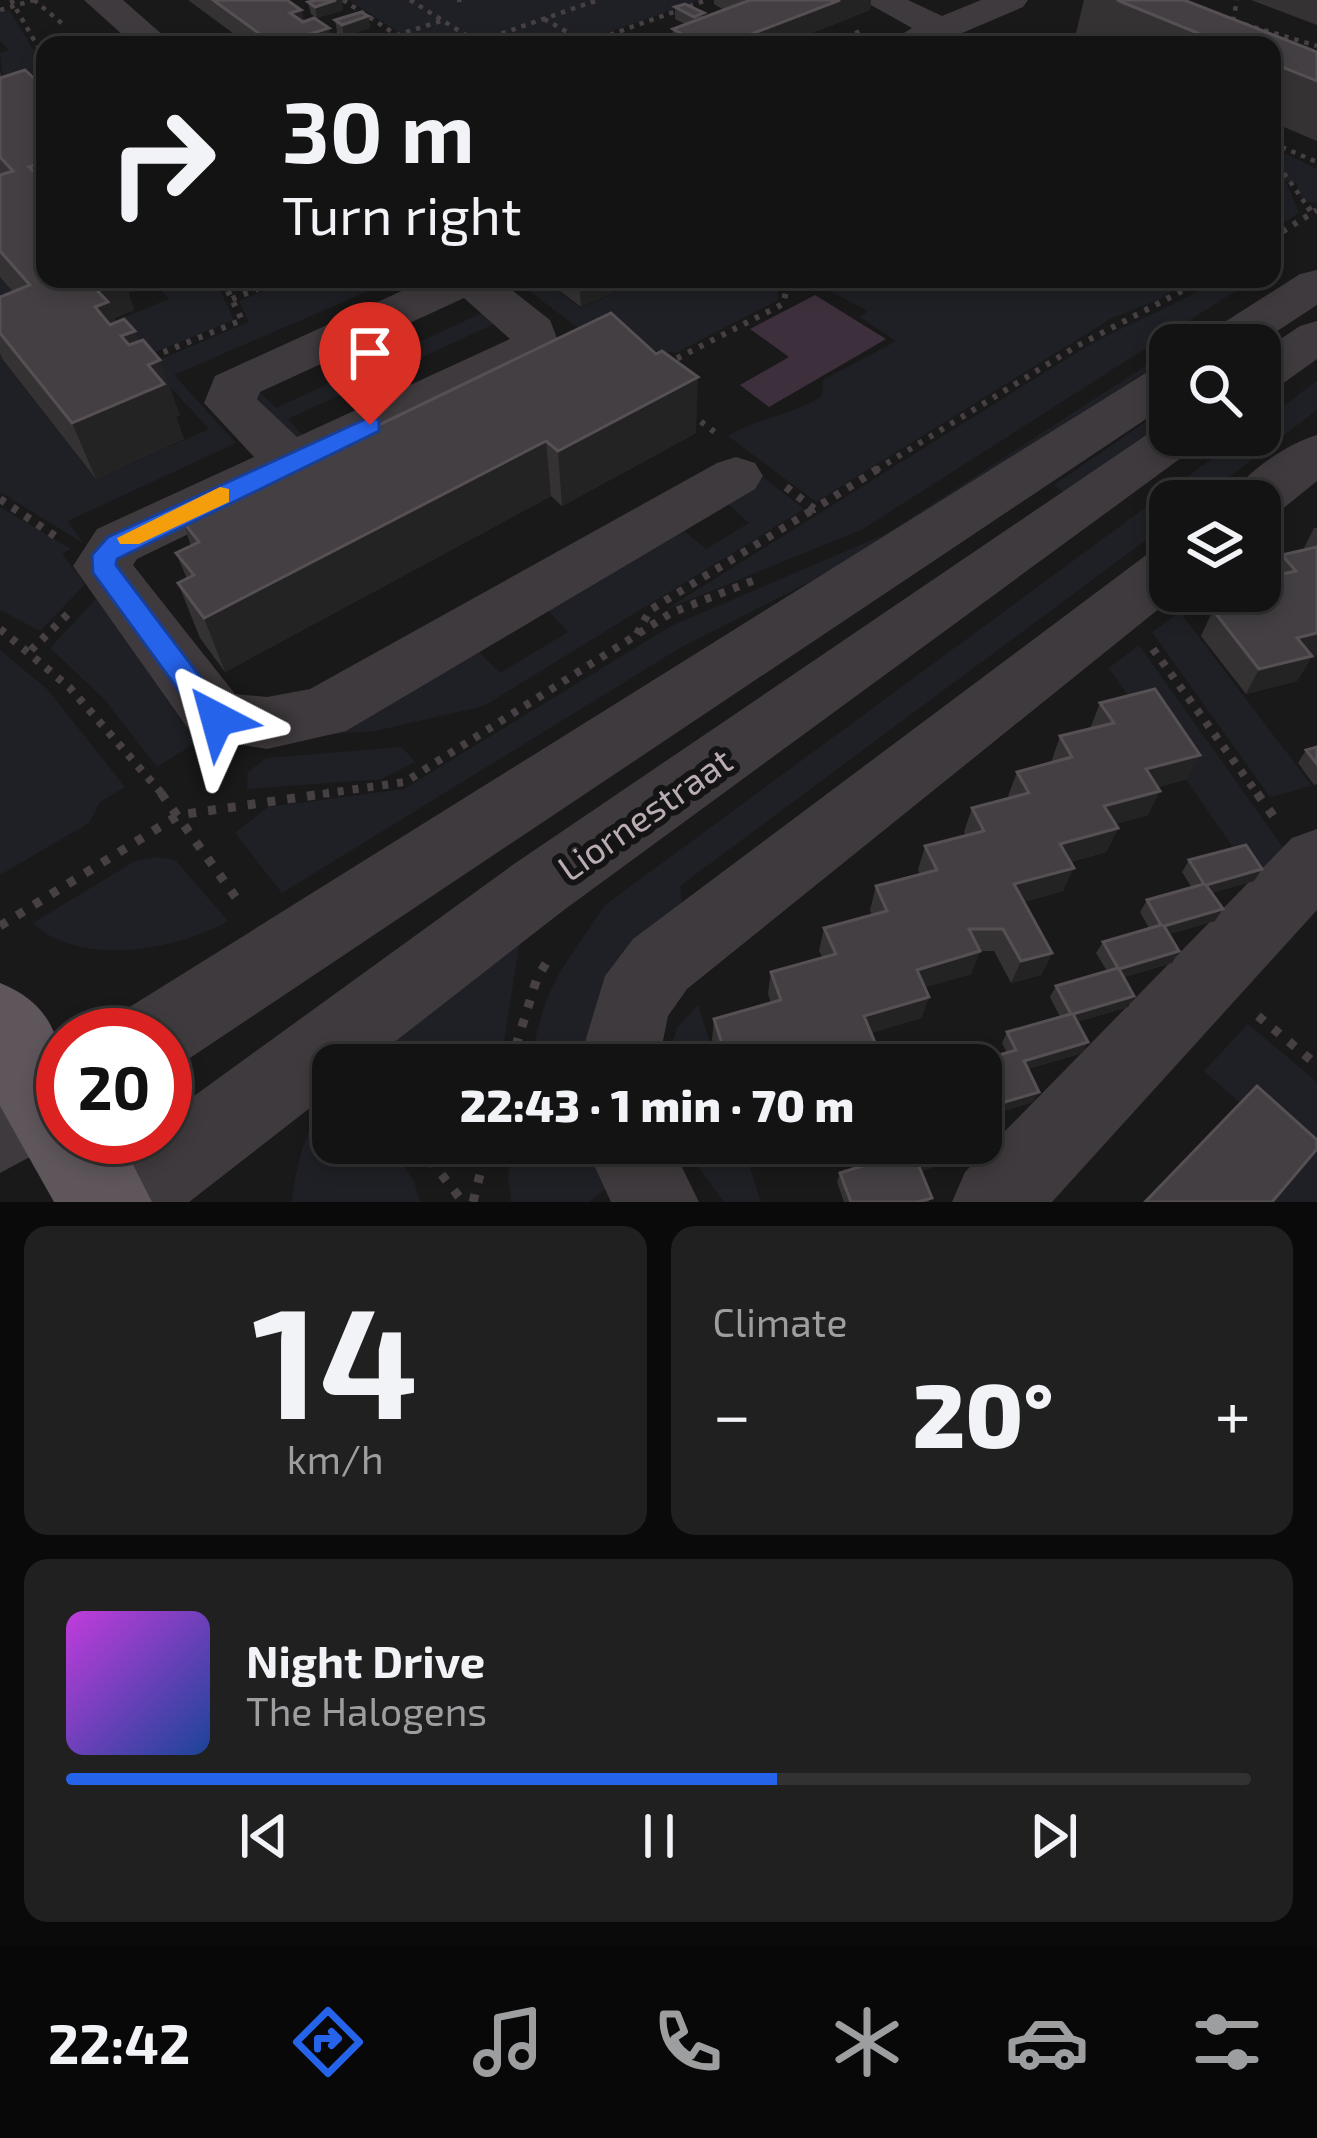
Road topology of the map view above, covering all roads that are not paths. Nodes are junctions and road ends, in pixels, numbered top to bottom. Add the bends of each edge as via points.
1 (101, 0) edge
2 (879, 0) edge
3 (1011, 0) edge
4 (942, 29) junction
5 (145, 36) edge
6 (925, 36) edge
7 (1317, 284) edge
8 (448, 288) edge
9 (479, 288) edge
10 (1255, 324) edge
11 (1317, 336) edge
12 (1281, 361) edge
13 (1149, 394) edge
14 (1317, 453) edge
15 (1149, 455) edge
16 (291, 462) junction
17 (741, 462) road end
18 (1281, 481) edge
19 (1146, 587) edge
20 (1313, 864) edge
21 (192, 1012) edge
22 (0, 1024) edge
23 (623, 1044) edge
24 (36, 1095) edge
25 (79, 1164) edge
26 (105, 1202) edge
27 (120, 1202) edge
28 (995, 1202) edge

1 - 5 street
2 - 4 street
3 - 4 street
4 - 6 street
7 - 10 street
8 - 16 street via 233,387 230,403
9 - 16 street via 533,330 535,346
11 - 12 street
13 - 21 street, Liornestraat
14 - 18 street
15 - 27 street, Liornestraat via 539,887
16 - 17 street via 118,544 102,566 217,719 323,713
19 - 23 street via 660,964 632,1002
20 - 28 street
22 - 24 main road
25 - 26 main road

